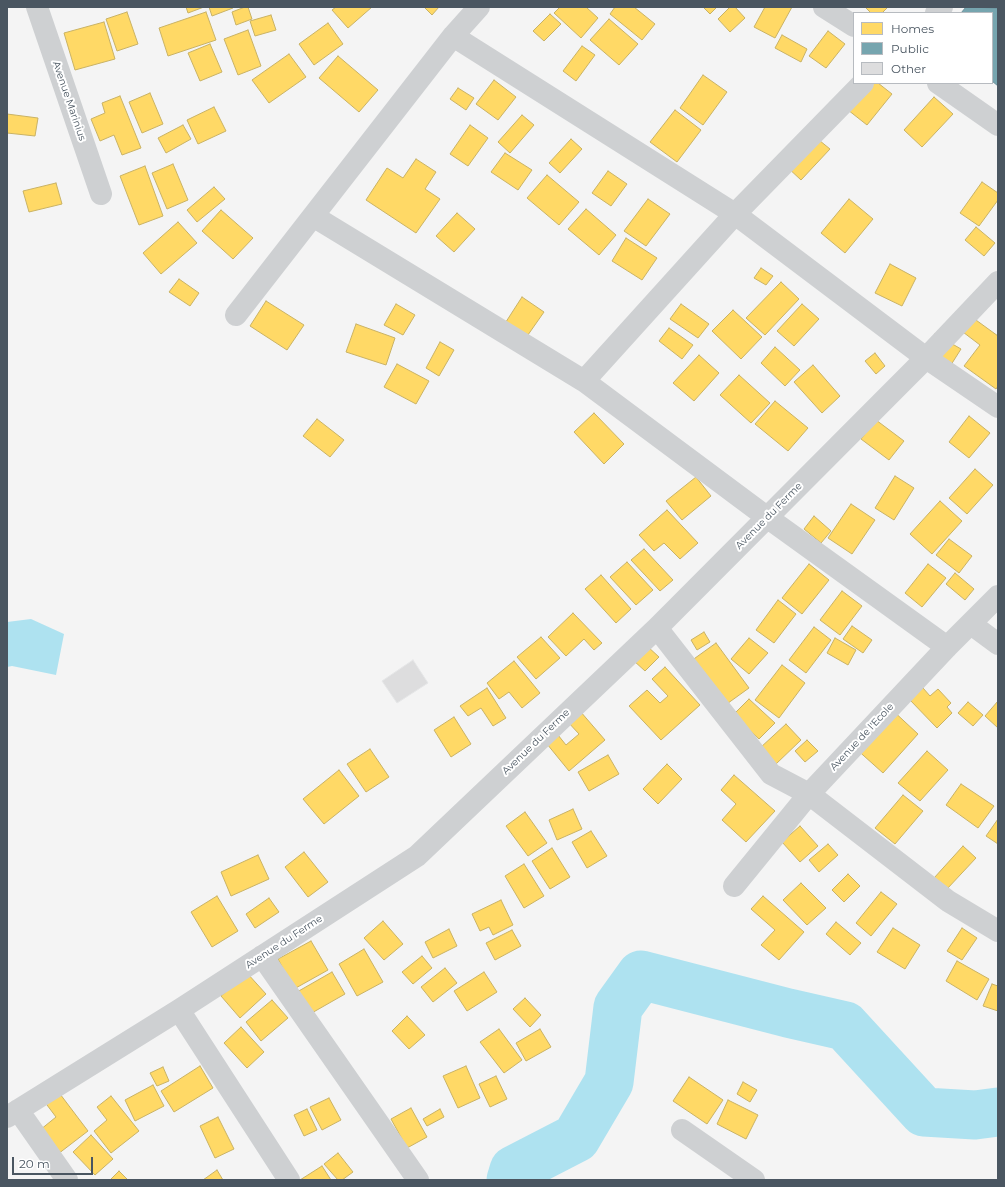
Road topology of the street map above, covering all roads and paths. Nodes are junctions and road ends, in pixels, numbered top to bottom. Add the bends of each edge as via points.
1 (37, 7) edge
2 (479, 7) edge
3 (824, 7) edge
4 (853, 25) edge
5 (453, 36) junction
6 (862, 84) edge
7 (939, 84) edge
8 (998, 125) edge
9 (101, 194) dead end
10 (735, 214) junction
11 (313, 216) junction
12 (998, 282) edge
13 (236, 315) dead end
14 (926, 358) junction
15 (584, 382) junction
16 (998, 407) edge
17 (768, 518) junction
18 (998, 596) edge
19 (971, 624) junction
20 (657, 628) junction
21 (998, 644) edge
22 (947, 647) junction
23 (809, 794) junction
24 (734, 886) dead end
25 (998, 931) edge
26 (262, 956) junction
27 (178, 1010) junction
28 (12, 1114) edge
29 (682, 1130) dead end
30 (68, 1180) edge
31 (289, 1180) edge
32 (418, 1180) edge
33 (754, 1180) edge

1 - 9 street, Avenue Marinius
2 - 5 street
3 - 4 street
5 - 10 street
5 - 11 street
6 - 10 street
7 - 8 street
10 - 14 street
10 - 15 street
11 - 13 street
11 - 15 street
12 - 14 street, Avenue du Ferme
14 - 16 street
14 - 17 street, Avenue du Ferme
15 - 17 street
17 - 20 street, Avenue du Ferme
17 - 22 street
18 - 19 street, Avenue de l'Ecole
19 - 21 street
19 - 22 street, Avenue de l'Ecole
20 - 23 street via 771,774
20 - 26 street, Avenue du Ferme via 418,856
22 - 23 street, Avenue de l'Ecole
23 - 24 street, Avenue de l'Ecole
23 - 25 street via 948,902
26 - 27 street, Avenue du Ferme
26 - 32 street
27 - 28 street, Avenue du Ferme
27 - 31 street
28 - 30 street
29 - 33 street

